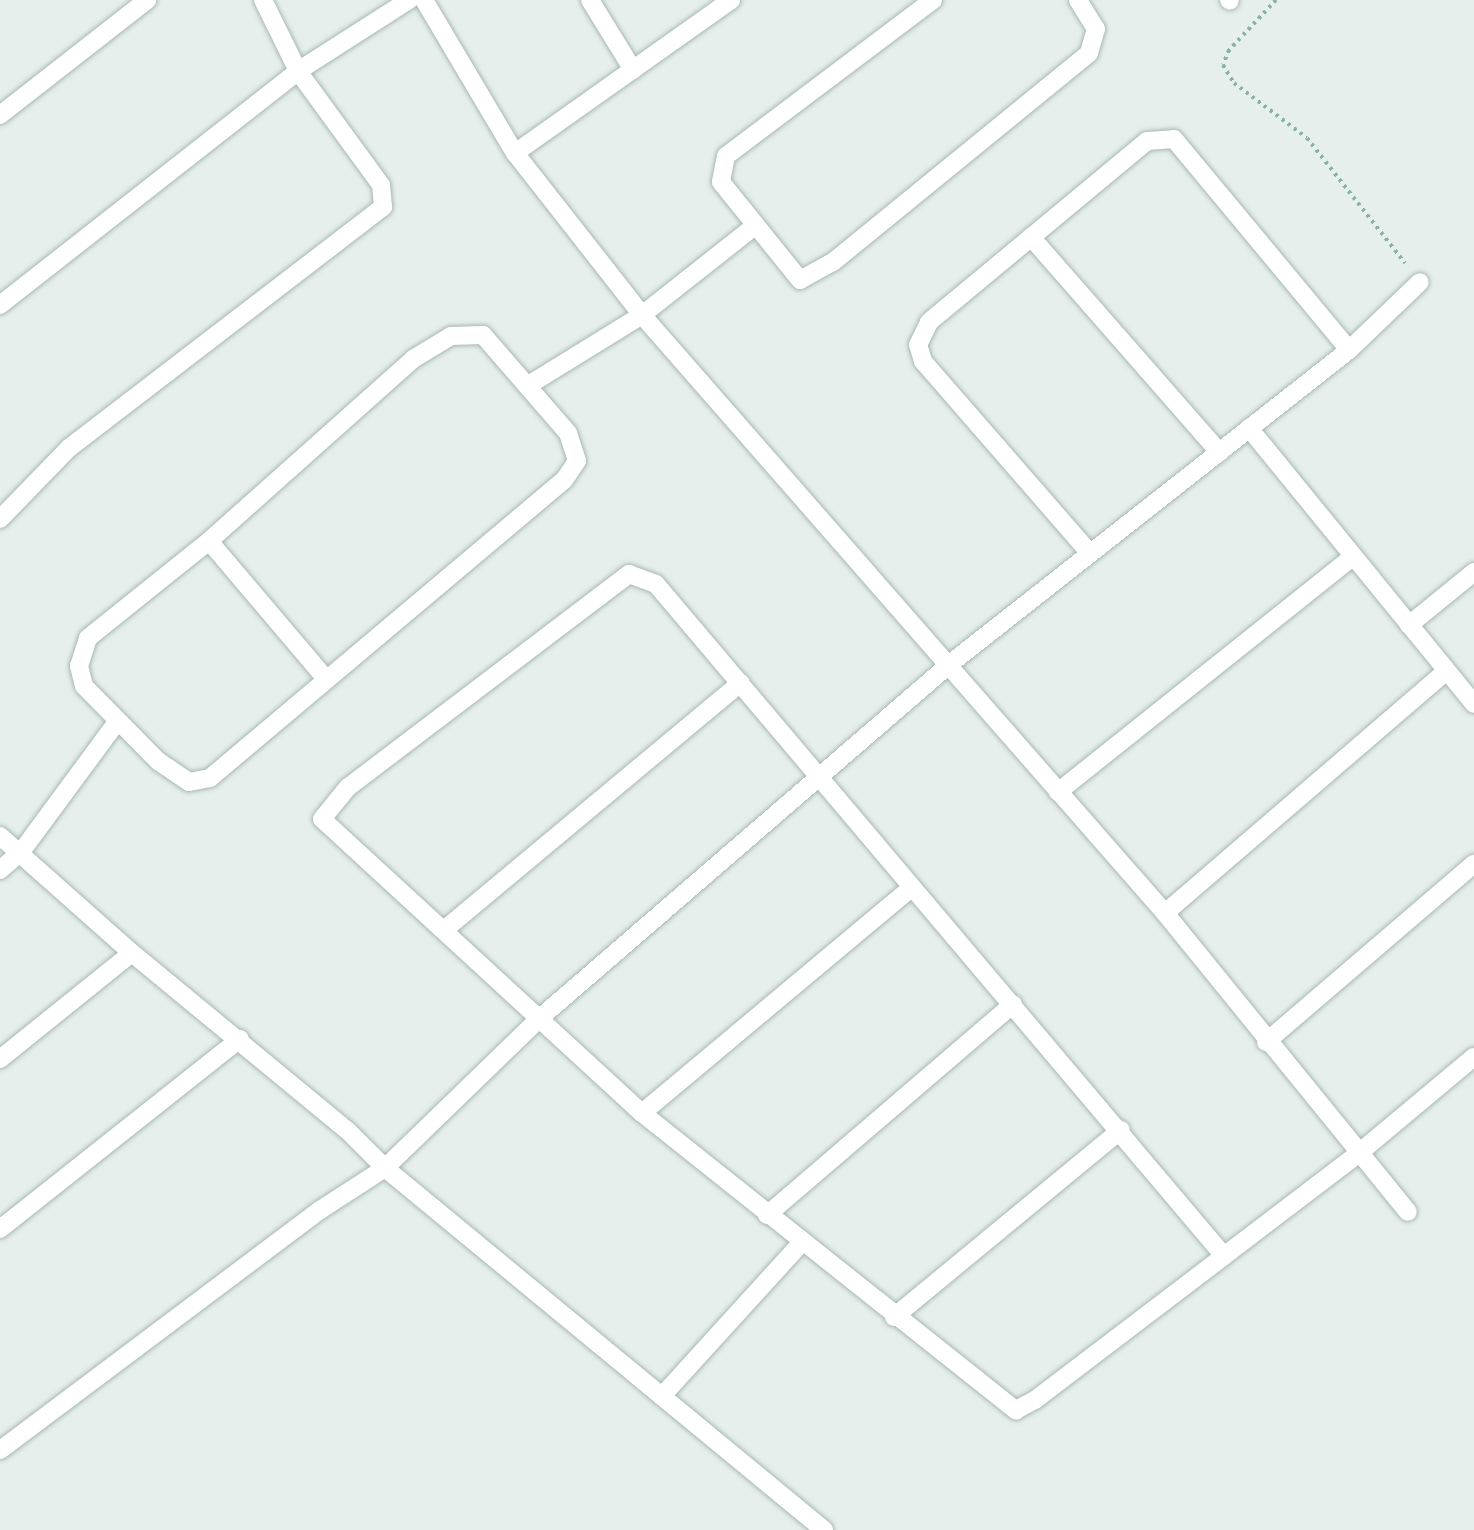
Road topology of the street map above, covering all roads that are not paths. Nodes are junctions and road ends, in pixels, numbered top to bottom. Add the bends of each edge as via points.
1 (147, 0) edge
2 (263, 0) edge
3 (409, 0) edge
4 (424, 0) edge
5 (590, 0) edge
6 (731, 0) edge
7 (933, 0) edge
8 (1078, 0) edge
9 (633, 70) junction
10 (298, 71) junction
11 (0, 115) edge
12 (515, 153) junction
13 (756, 225) junction
14 (1031, 237) junction
15 (1420, 282) road end
16 (0, 305) edge
17 (642, 315) junction
18 (1349, 350) junction
19 (527, 386) junction
20 (1249, 428) junction
21 (1219, 452) junction
22 (0, 519) edge
23 (209, 540) junction
24 (1088, 551) junction
25 (1352, 557) junction
26 (1474, 572) edge
27 (1409, 625) junction
28 (951, 663) junction
29 (1446, 670) junction
30 (326, 679) junction
31 (740, 683) junction
32 (1474, 704) edge
33 (116, 723) junction
34 (822, 780) junction
35 (1058, 792) junction
36 (0, 836) edge
37 (21, 852) junction
38 (1474, 864) edge
39 (0, 870) edge
40 (911, 888) junction
41 (1166, 913) junction
42 (444, 930) junction
43 (132, 953) junction
44 (1013, 1004) junction
45 (541, 1017) junction
46 (240, 1039) junction
47 (1266, 1041) junction
48 (1474, 1058) edge
49 (0, 1059) edge
50 (642, 1113) junction
51 (1121, 1130) junction
52 (1359, 1153) junction
53 (385, 1168) junction
54 (1408, 1212) dead end
55 (767, 1215) junction
56 (0, 1229) edge
57 (801, 1243) junction
58 (1224, 1256) junction
59 (894, 1317) junction
60 (662, 1396) junction
61 (0, 1450) edge
62 (824, 1530) edge

1 - 11 street
2 - 10 street
3 - 10 street
4 - 12 street
5 - 9 street
6 - 9 street
7 - 13 street via 726,156 721,182
8 - 13 street via 1096,29 1089,53 812,277 800,280
9 - 12 street
10 - 16 street
10 - 22 street via 381,185 383,207 69,448
12 - 17 street
13 - 17 street
14 - 18 street via 1147,141 1174,139
14 - 21 street
14 - 24 street via 929,322 918,345 923,362
15 - 18 street
17 - 19 street
17 - 28 street
18 - 20 street
19 - 23 street via 483,335 451,336 413,359
19 - 30 street via 568,433 577,461 564,480
20 - 21 street
20 - 25 street
21 - 24 street
23 - 30 street
23 - 33 street via 88,638 79,666 84,686
24 - 28 street
25 - 27 street
25 - 35 street
26 - 27 street
27 - 29 street
28 - 34 street
28 - 35 street
29 - 32 street
29 - 41 street
30 - 33 street via 210,778 189,782
31 - 34 street
31 - 42 street
31 - 42 street via 656,584 629,574 348,787 322,819
33 - 37 street
34 - 40 street
34 - 45 street
35 - 41 street
36 - 37 street
37 - 39 street
37 - 43 street
38 - 47 street
40 - 44 street
40 - 50 street
41 - 47 street
42 - 45 street
43 - 46 street
43 - 49 street
44 - 51 street
44 - 55 street
45 - 50 street
45 - 53 street
46 - 53 street
46 - 56 street
47 - 52 street
48 - 52 street
50 - 55 street
51 - 58 street
51 - 59 street
52 - 54 street
52 - 58 street
53 - 60 street
53 - 61 street via 320,1210
55 - 57 street
57 - 59 street
57 - 60 street
58 - 59 street via 1016,1410
60 - 62 street

